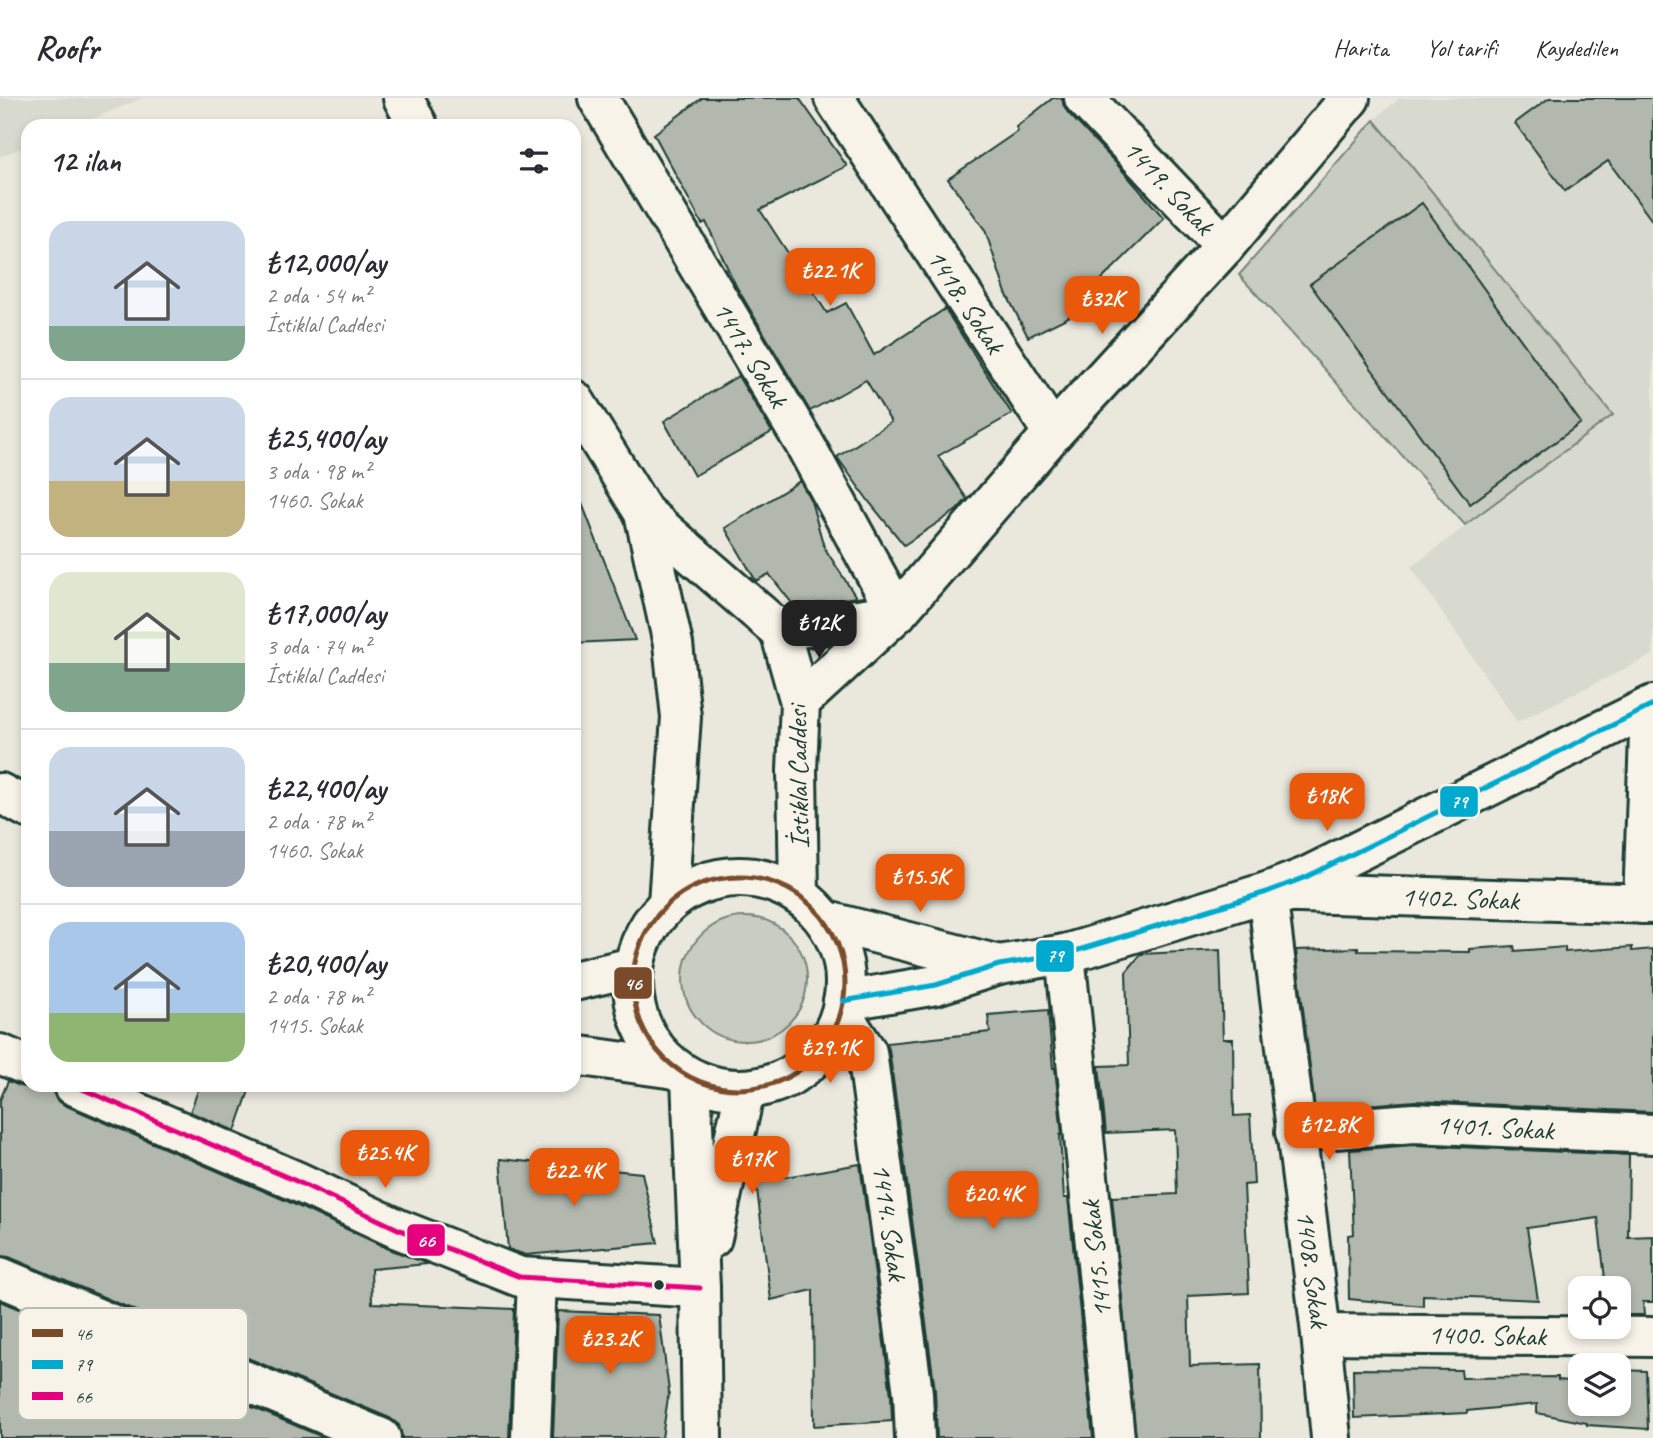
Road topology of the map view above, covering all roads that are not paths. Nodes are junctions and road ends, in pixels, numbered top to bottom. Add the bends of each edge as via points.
1 (403, 98) edge
2 (598, 98) edge
3 (834, 98) edge
4 (1084, 98) edge
5 (1343, 101) edge
6 (414, 119) edge
7 (1225, 246) junction
8 (581, 411) edge
9 (1053, 433) junction
10 (644, 513) junction
11 (897, 613) junction
12 (780, 631) junction
13 (800, 702) junction
14 (1651, 706) edge
15 (0, 793) edge
16 (21, 804) edge
17 (1267, 892) junction
18 (799, 895) junction
19 (668, 903) junction
20 (1648, 904) edge
21 (827, 921) junction
22 (1065, 954) junction
23 (999, 965) junction
24 (633, 967) junction
25 (581, 979) edge
26 (843, 1008) junction
27 (0, 1054) edge
28 (581, 1056) edge
29 (21, 1063) edge
30 (683, 1074) junction
31 (745, 1090) junction
32 (89, 1092) edge
33 (1295, 1132) junction
34 (1653, 1135) edge
35 (0, 1277) edge
36 (537, 1278) junction
37 (700, 1288) junction
38 (73, 1308) edge
39 (1321, 1334) junction
40 (1653, 1337) edge
41 (248, 1382) edge
42 (381, 1438) edge
43 (531, 1438) edge
44 (702, 1438) edge
45 (915, 1438) edge
46 (1115, 1438) edge
47 (1331, 1438) edge

1 - 6 street
2 - 11 street, 1417. Sokak via 803,441
3 - 9 street, 1418. Sokak
4 - 7 street, 1419. Sokak
5 - 7 street
7 - 9 street
8 - 10 street
9 - 11 street
10 - 12 street
10 - 19 street via 673,643 681,717
11 - 12 street
11 - 13 street
12 - 13 street, İstiklal Caddesi
13 - 18 street, İstiklal Caddesi
14 - 17 street via 1306,877
14 - 20 street
15 - 16 street
17 - 20 street, 1402. Sokak
17 - 22 street
17 - 33 street, 1408. Sokak
18 - 19 street via 768,880 733,876 699,884
18 - 21 street
19 - 24 street via 645,933
21 - 23 street
21 - 26 street via 841,950 846,982
22 - 23 street
22 - 46 street, 1415. Sokak
23 - 26 street
24 - 25 street
24 - 30 street via 633,996 640,1024 654,1048
26 - 31 street via 828,1043 806,1067 778,1083
26 - 45 street, 1414. Sokak via 867,1052 913,1392
27 - 29 street
28 - 30 street
30 - 31 street via 708,1085
30 - 37 street
31 - 37 street
32 - 36 street via 398,1229 520,1277
33 - 34 street, 1401. Sokak via 1414,1123
33 - 39 street, 1408. Sokak
35 - 38 street
36 - 37 street
36 - 43 street
37 - 44 street
39 - 40 street, 1400. Sokak
39 - 47 street, 1408. Sokak
41 - 42 street

